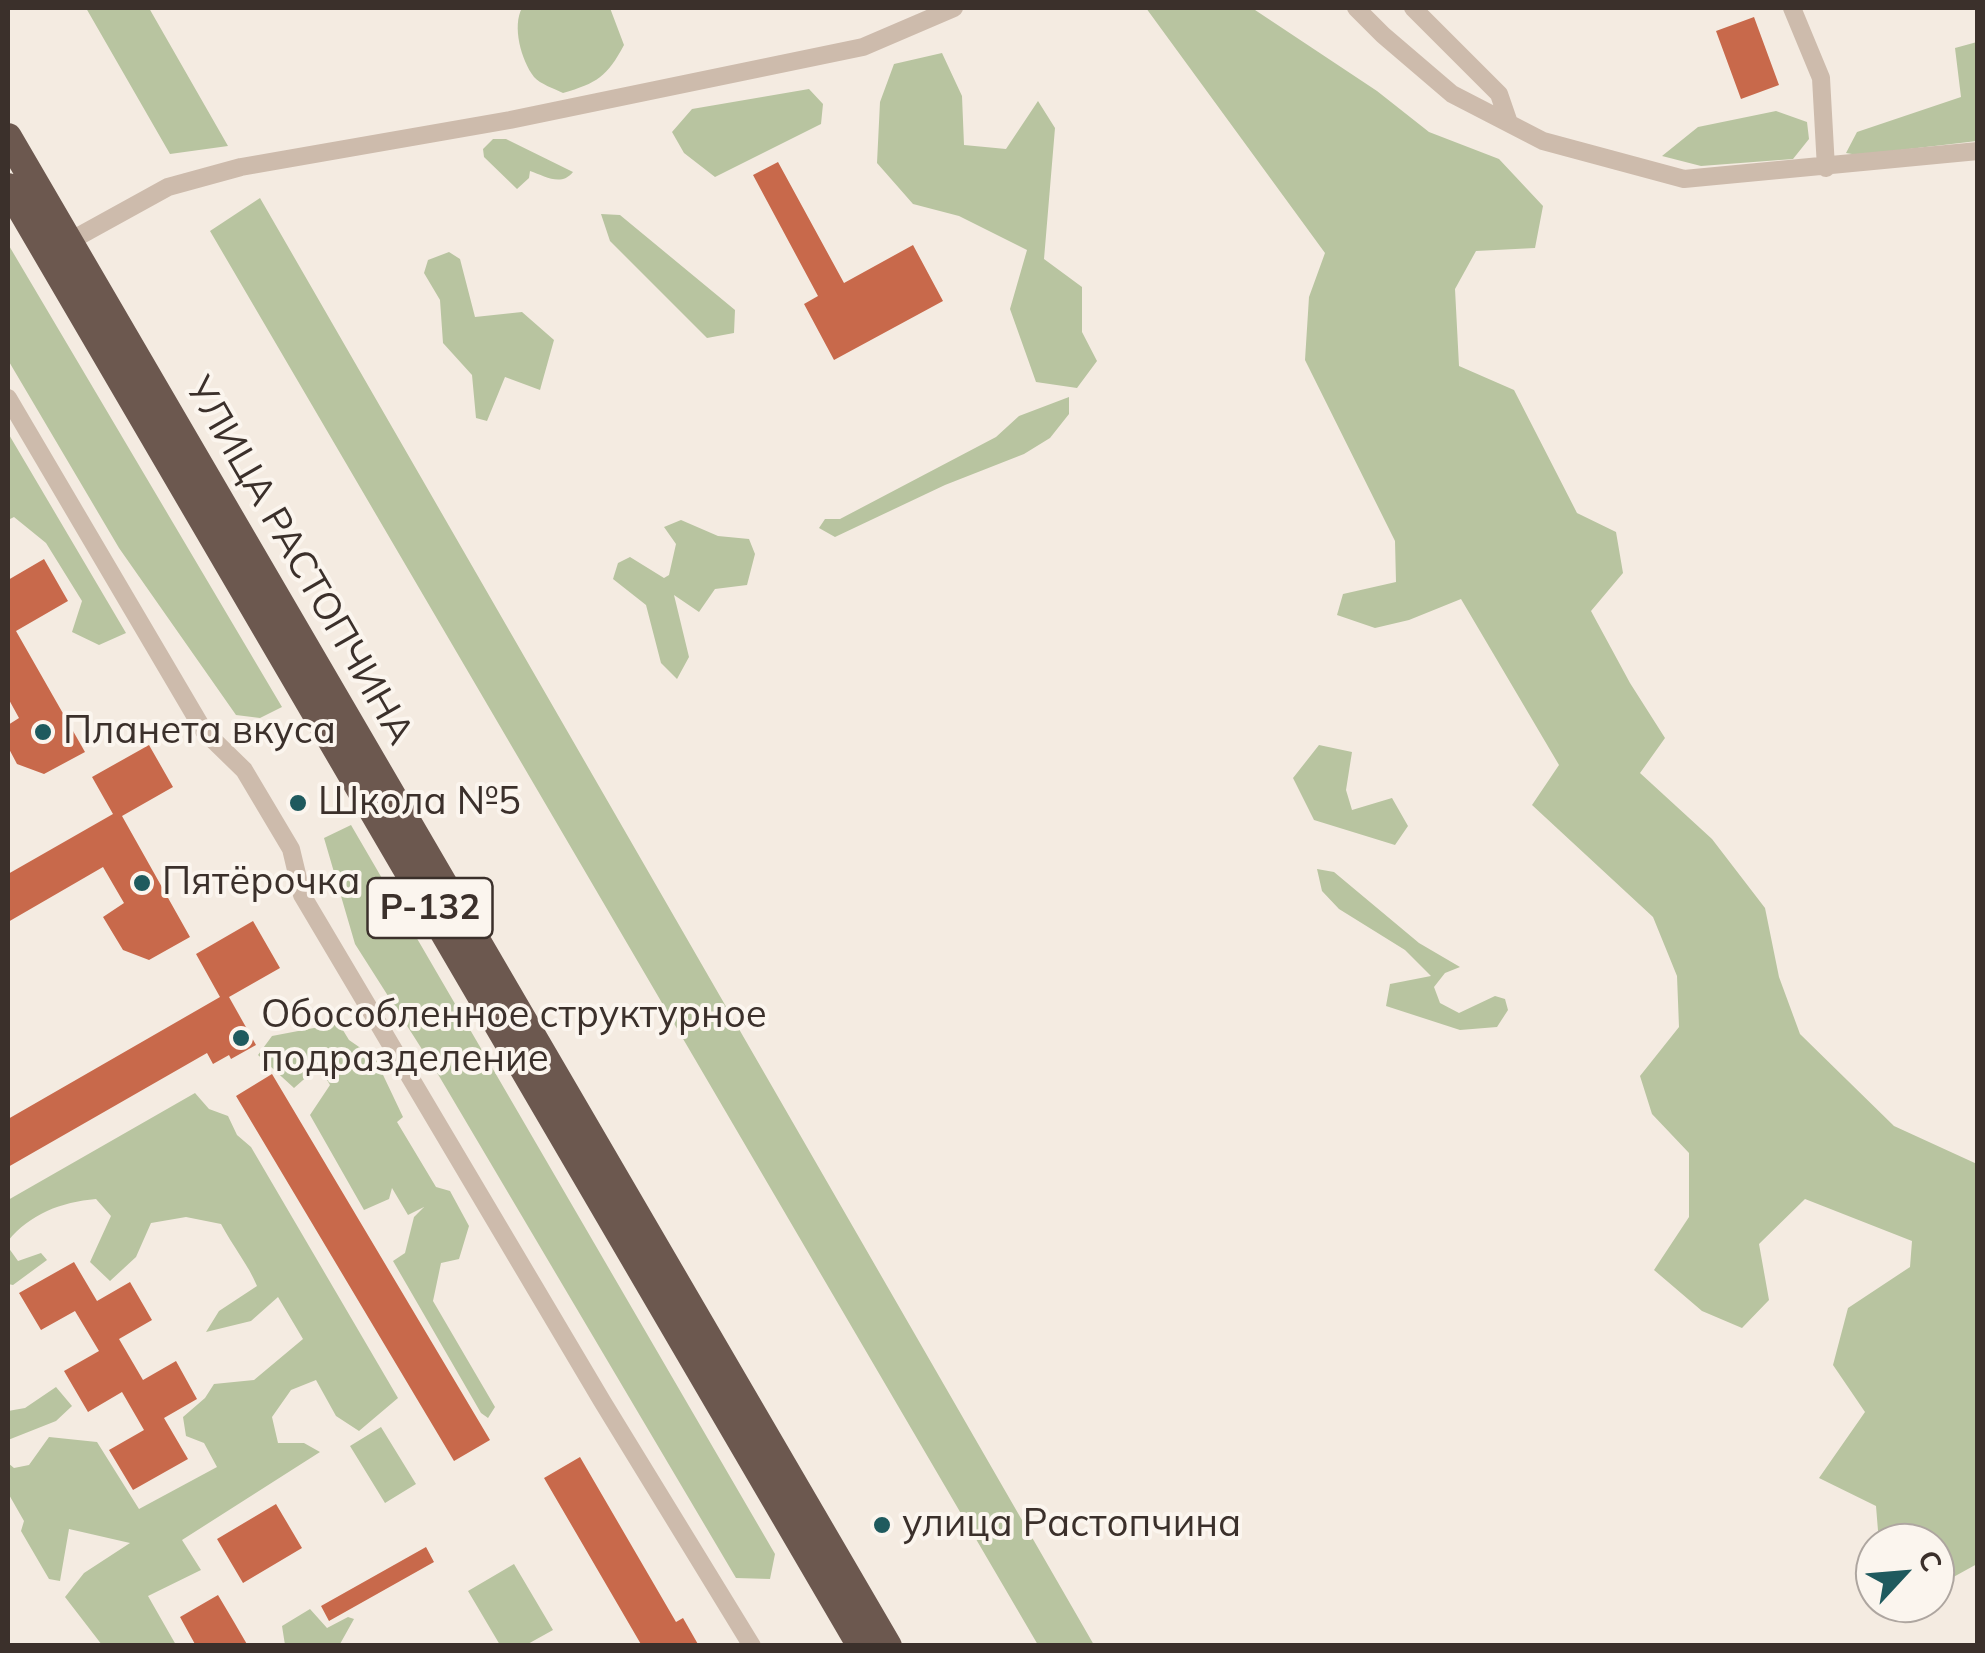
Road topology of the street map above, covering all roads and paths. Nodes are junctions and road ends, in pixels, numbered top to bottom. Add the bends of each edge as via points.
1 (954, 8) edge
2 (1356, 8) edge
3 (1413, 8) edge
4 (1792, 8) edge
5 (1509, 123) junction
6 (8, 136) edge
7 (1978, 152) edge
8 (1826, 168) junction
9 (8, 187) edge
10 (70, 241) junction
11 (8, 398) edge
12 (752, 1646) edge
13 (861, 1646) edge
14 (888, 1646) edge

1 - 10 street via 863,47 168,187
2 - 5 street via 1452,94
3 - 5 street via 1499,94
4 - 8 street via 1821,78
5 - 8 street via 1543,141 1684,179
6 - 10 highway, УЛИЦА РАСТОПЧИНА / Р-132
7 - 8 street
9 - 13 highway, УЛИЦА РАСТОПЧИНА / Р-132
10 - 14 highway, УЛИЦА РАСТОПЧИНА / Р-132
11 - 12 street via 198,721 244,770 284,836 302,896

